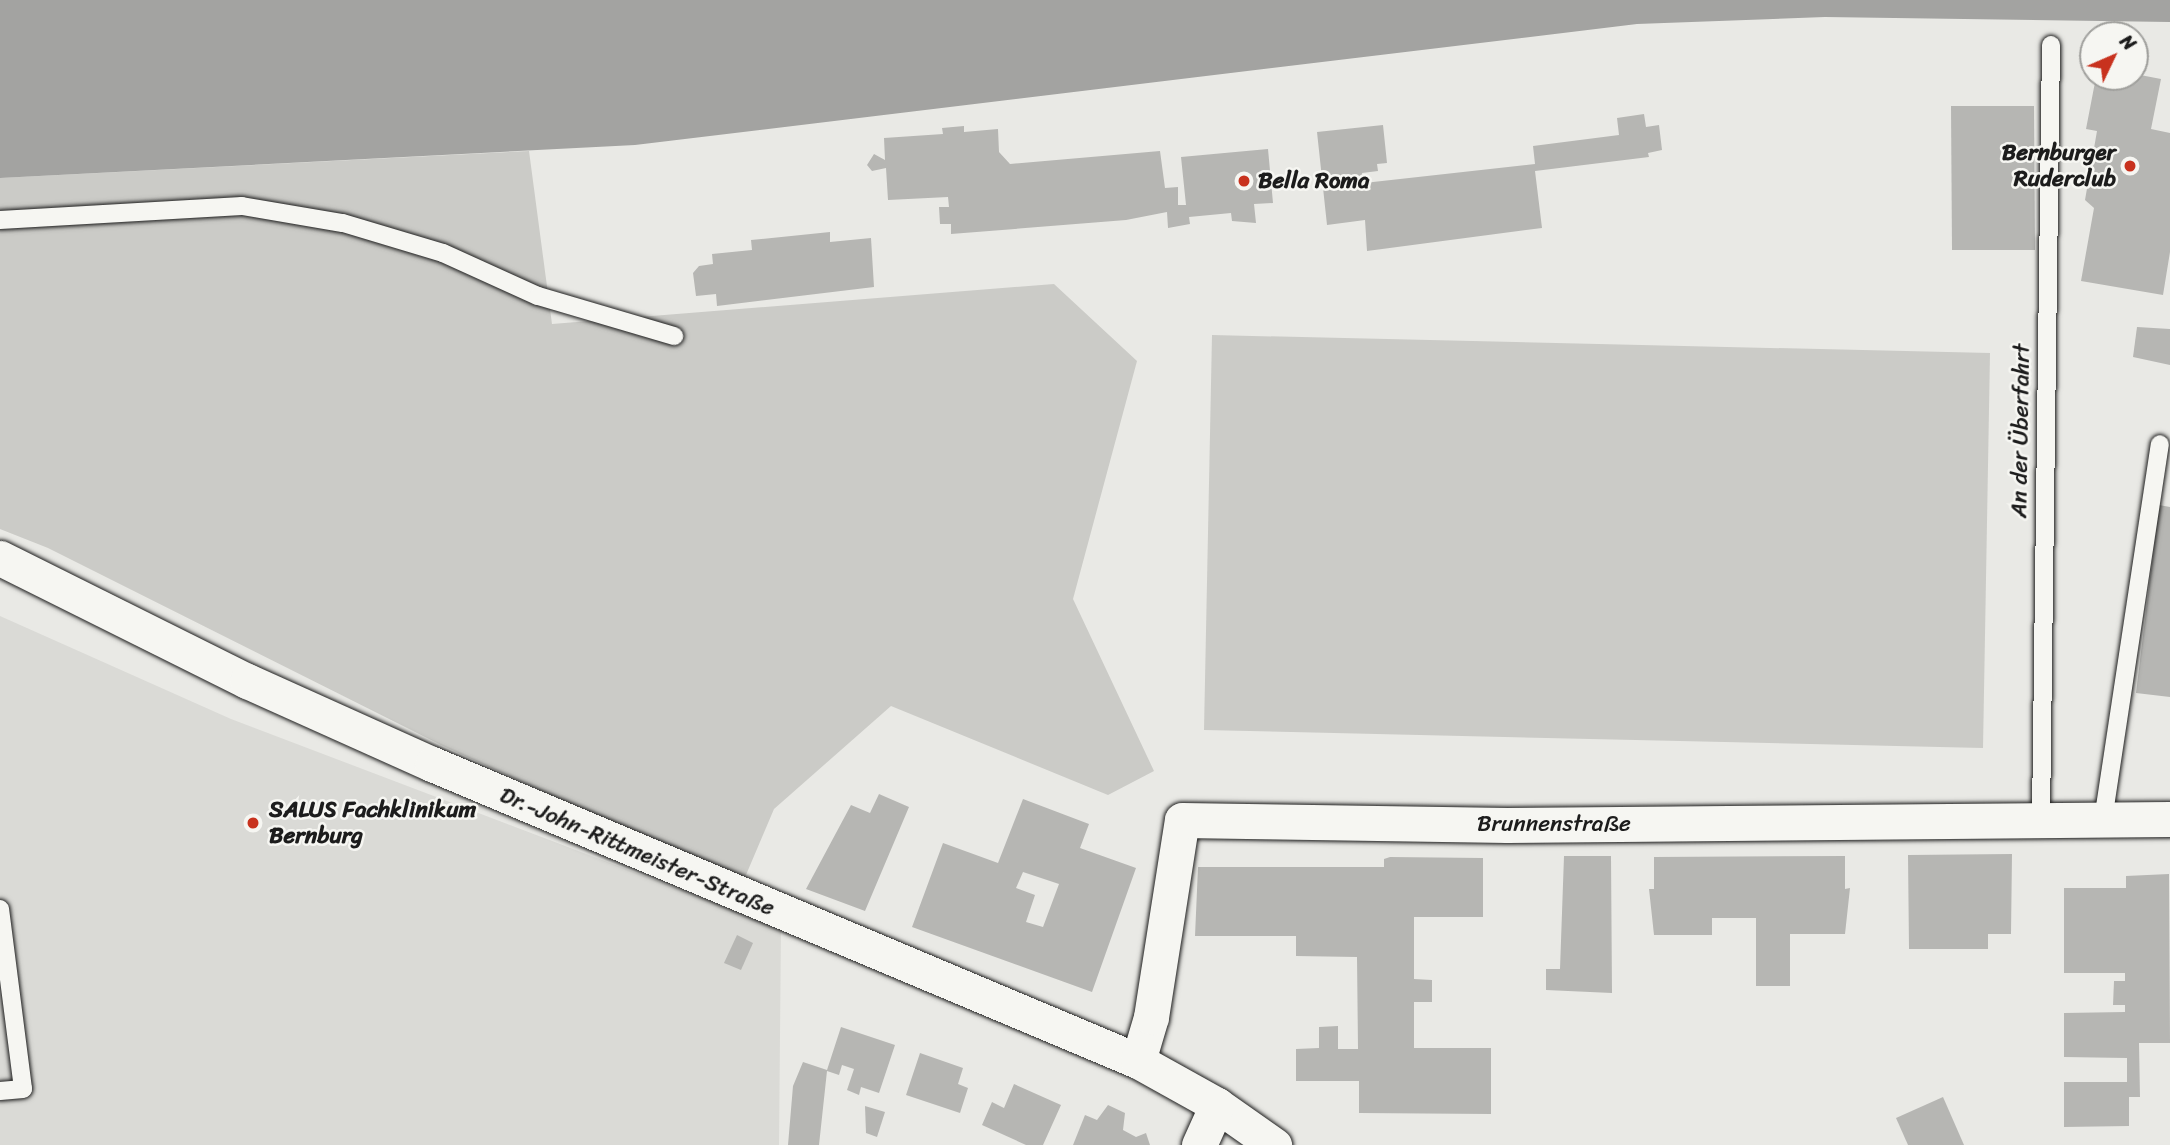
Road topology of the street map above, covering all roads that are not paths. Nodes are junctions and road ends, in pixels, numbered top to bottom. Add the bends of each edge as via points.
1 (2051, 45) dead end
2 (0, 220) edge
3 (674, 336) dead end
4 (2160, 444) dead end
5 (0, 558) edge
6 (2041, 818) junction
7 (2170, 819) edge
8 (2103, 820) junction
9 (0, 909) edge
10 (5, 992) edge
11 (1138, 1061) junction
12 (0, 1091) edge
13 (1217, 1105) junction
14 (1199, 1145) edge
15 (1274, 1145) edge

1 - 6 lane, An der Überfahrt
2 - 3 lane via 242,206 343,223 443,253 538,296
4 - 8 lane
5 - 11 street, Dr.-John-Rittmeister-Straße via 247,681 432,765
6 - 8 street, Brunnenstraße
6 - 11 street, Brunnenstraße via 1507,825 1182,820 1151,1017
7 - 8 street, Brunnenstraße
9 - 10 lane
10 - 12 lane via 23,1089
11 - 13 street, Dr.-John-Rittmeister-Straße
13 - 14 street
13 - 15 street, Dr.-John-Rittmeister-Straße

